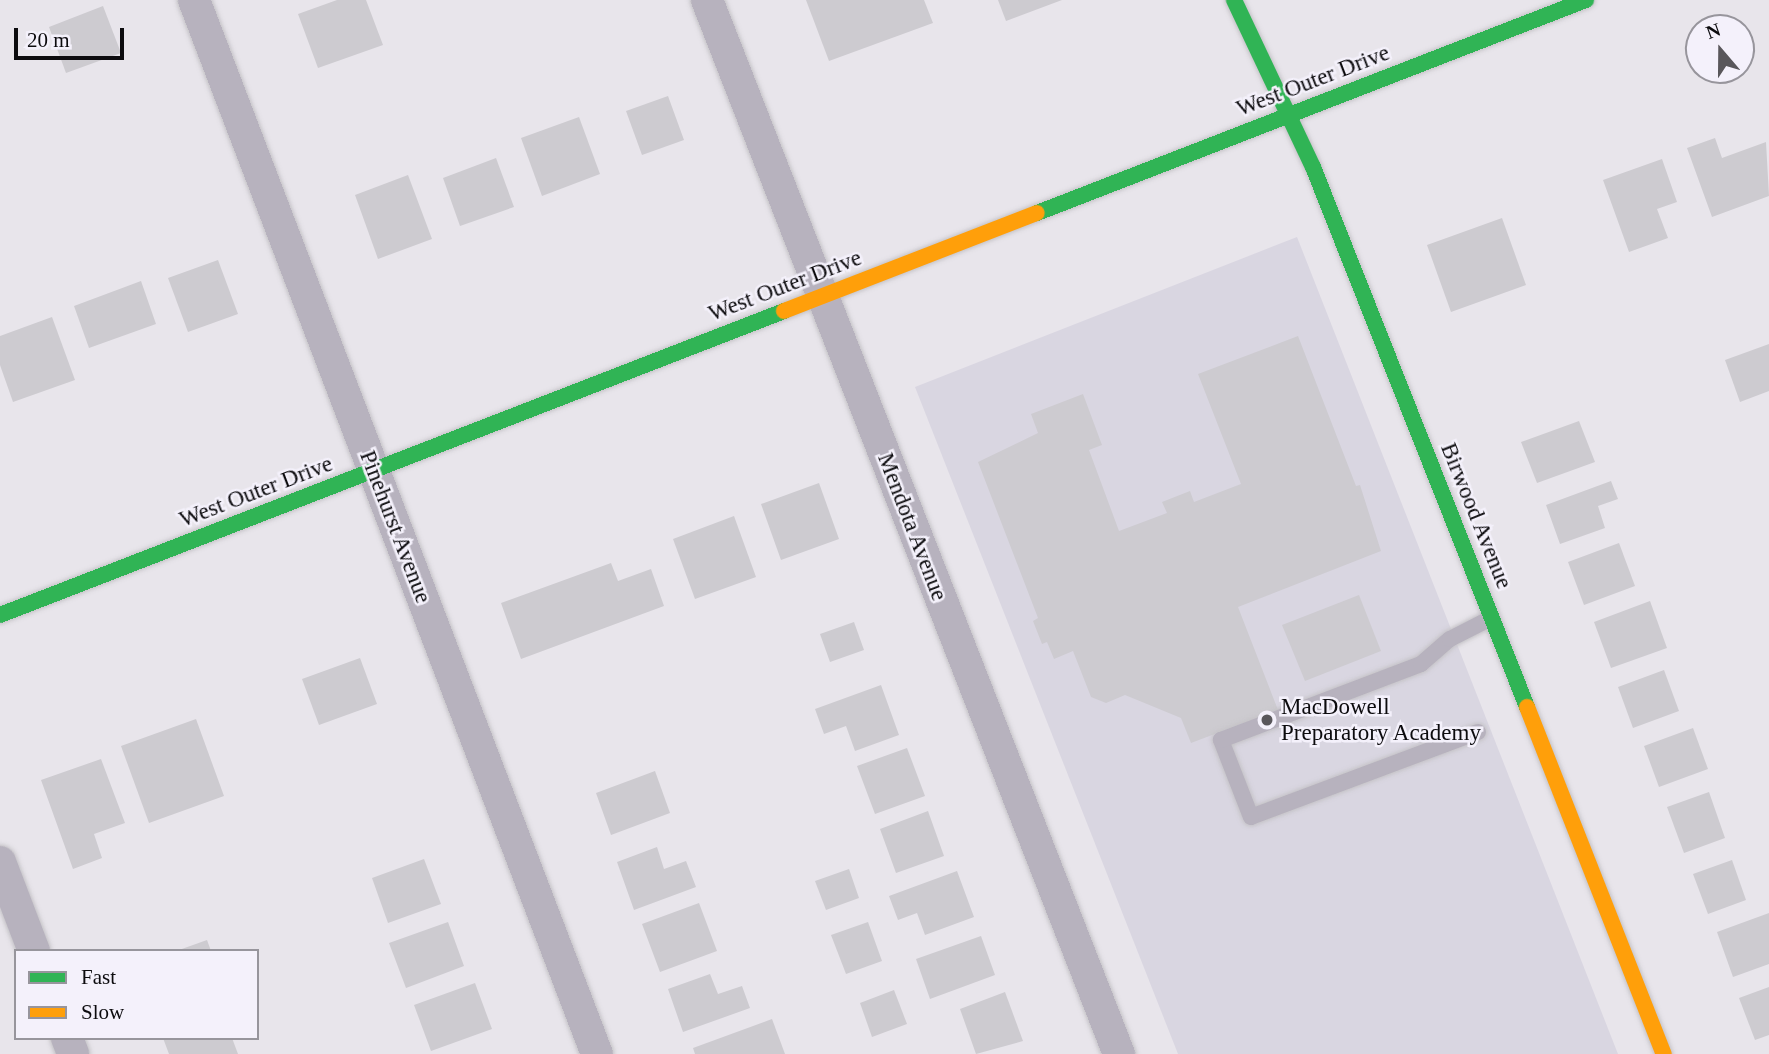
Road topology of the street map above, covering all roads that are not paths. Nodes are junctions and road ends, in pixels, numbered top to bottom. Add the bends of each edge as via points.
1 (194, 0) edge
2 (707, 0) edge
3 (1234, 0) edge
4 (1586, 0) edge
5 (1286, 116) junction
6 (822, 296) junction
7 (373, 472) junction
8 (0, 615) edge
9 (1492, 618) junction
10 (1478, 732) dead end
11 (0, 862) edge
12 (33, 949) edge
13 (597, 1054) edge
14 (1118, 1054) edge
15 (1664, 1054) edge

1 - 7 street, Pinehurst Avenue via 331,348
2 - 6 street, Mendota Avenue
3 - 5 main road, Birwood Avenue
4 - 5 main road, West Outer Drive
5 - 6 main road, West Outer Drive
5 - 9 main road, Birwood Avenue via 1313,167
6 - 7 main road, West Outer Drive
6 - 14 street, Mendota Avenue
7 - 8 main road, West Outer Drive
7 - 13 street, Pinehurst Avenue
9 - 10 lane via 1450,639 1421,664 1221,740 1251,817
9 - 15 main road, Birwood Avenue
11 - 12 street

